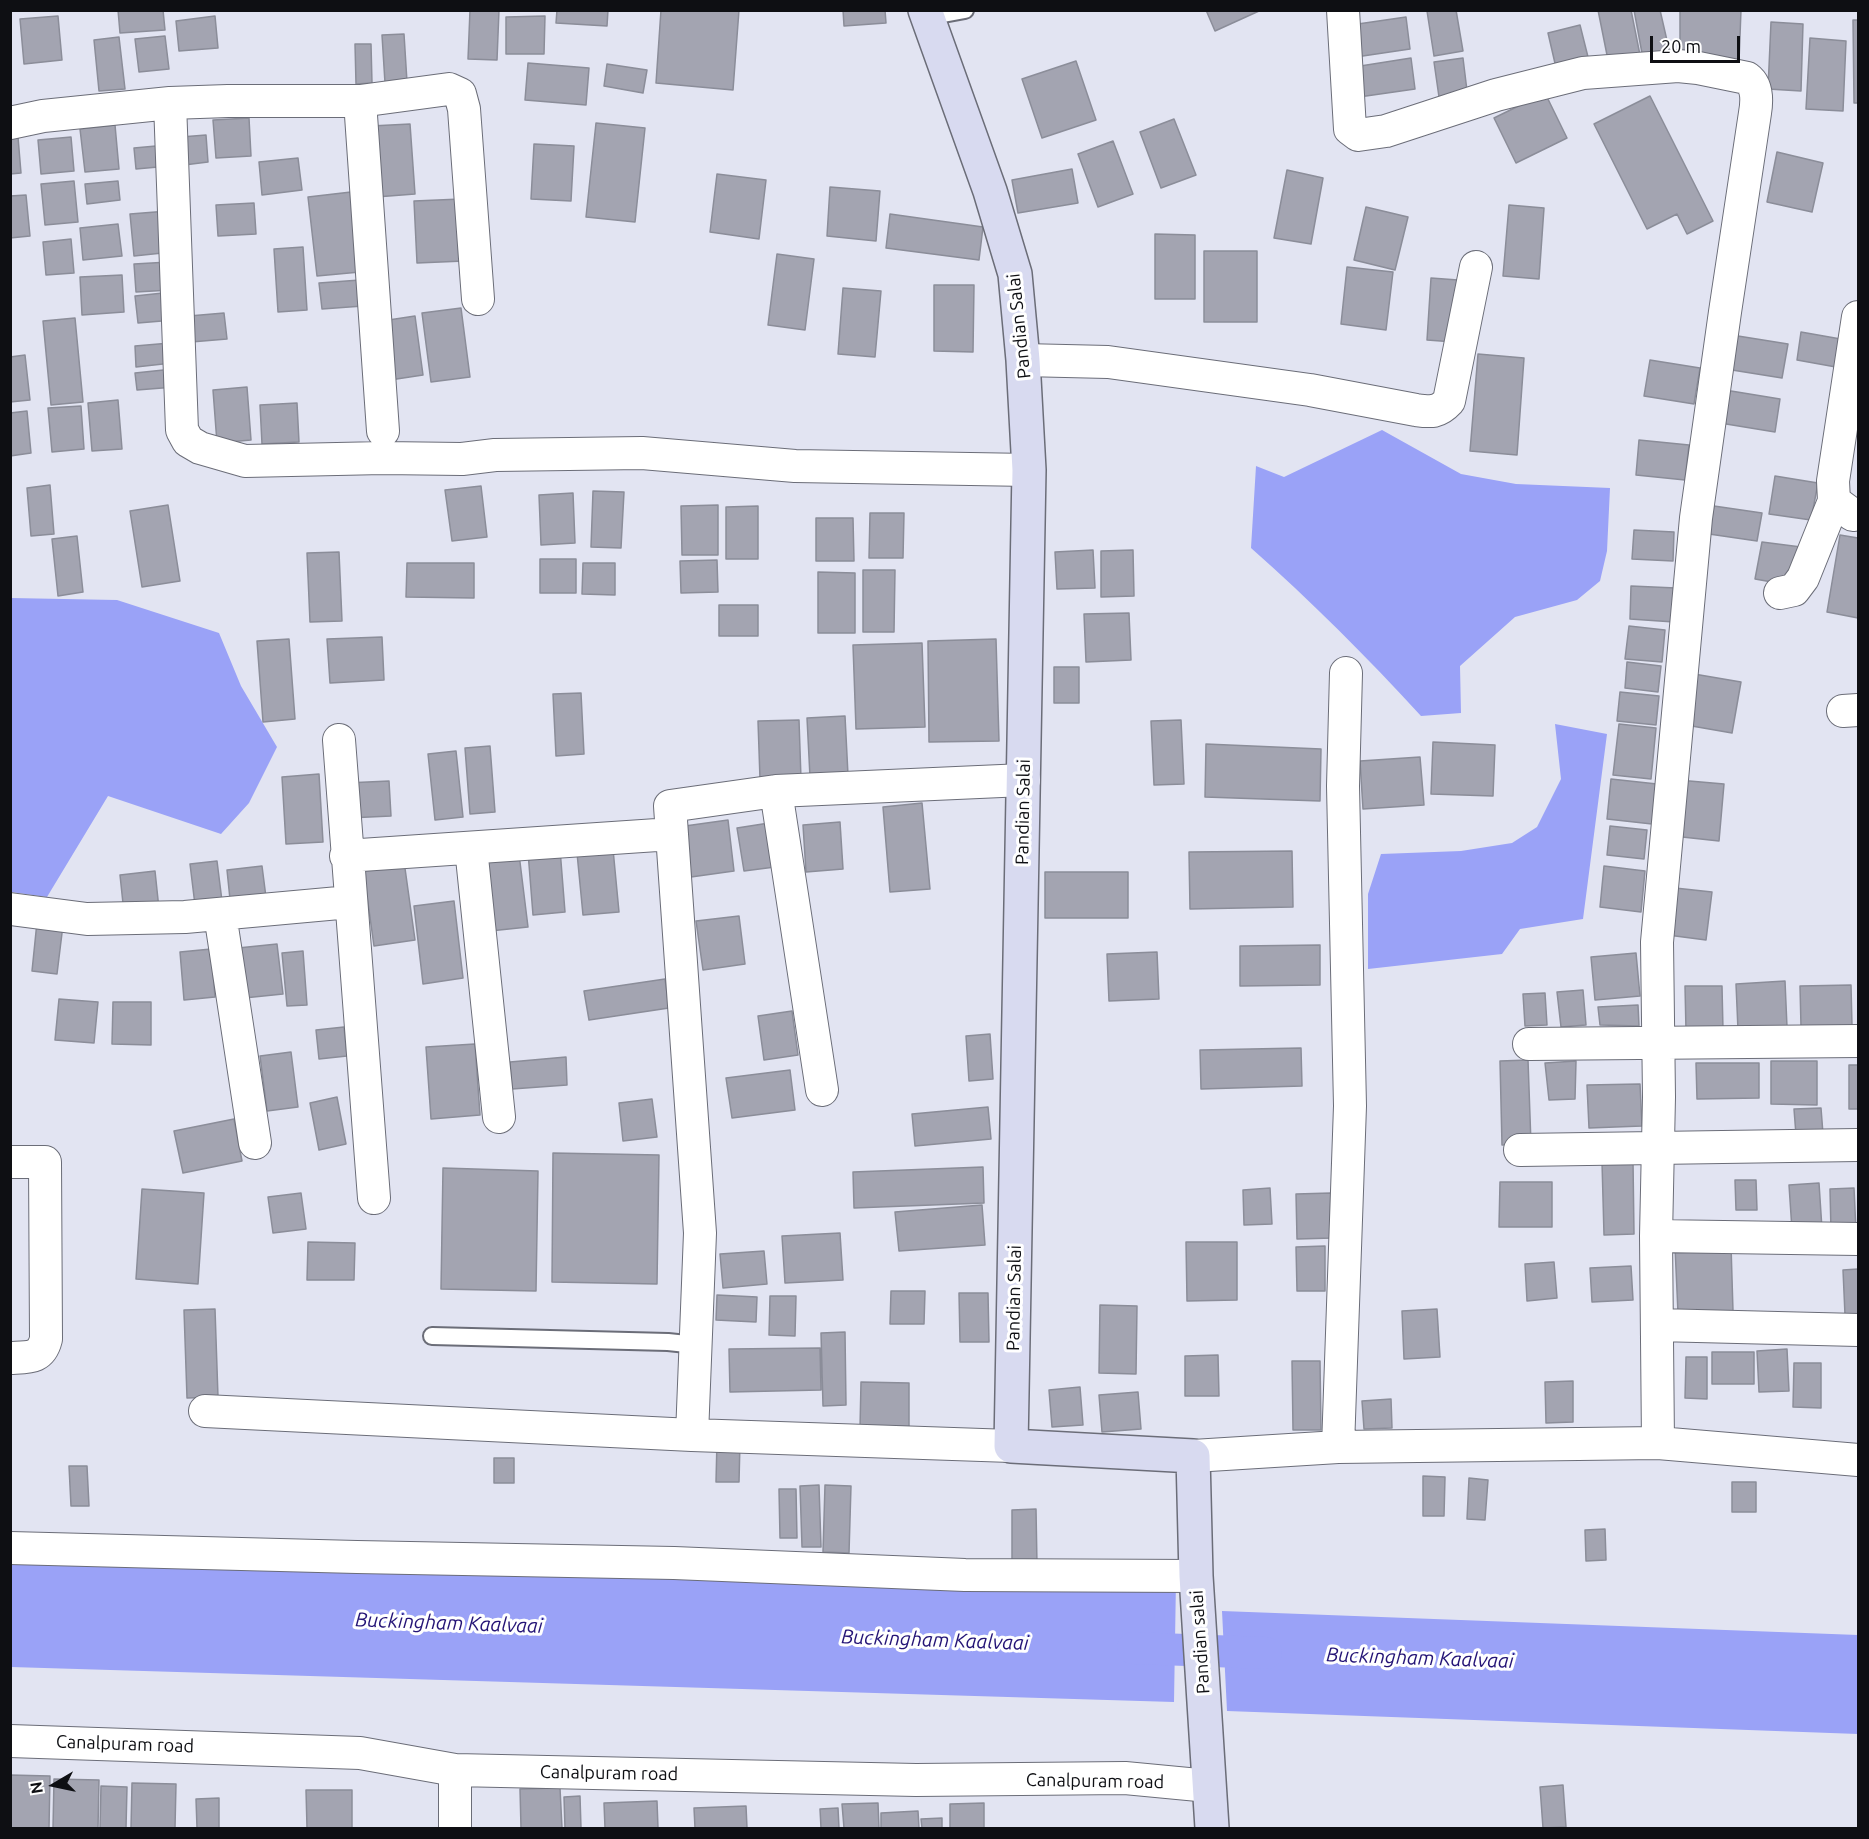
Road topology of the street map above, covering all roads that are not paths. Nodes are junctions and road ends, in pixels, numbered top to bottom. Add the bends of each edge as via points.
1 (965, 10) edge
2 (1343, 10) edge
3 (926, 14) edge
4 (360, 101) junction
5 (170, 104) junction
6 (10, 123) edge
7 (1476, 267) dead end
8 (478, 298) dead end
9 (1858, 317) edge
10 (1023, 360) junction
11 (383, 431) dead end
12 (1029, 470) junction
13 (1846, 508) edge
14 (1780, 593) dead end
15 (1346, 673) dead end
16 (339, 740) dead end
17 (1024, 780) junction
18 (776, 791) junction
19 (672, 834) junction
20 (471, 848) junction
21 (346, 856) junction
22 (350, 902) junction
23 (10, 909) edge
24 (220, 914) junction
25 (1858, 1041) edge
26 (1658, 1042) junction
27 (1529, 1044) dead end
28 (822, 1090) dead end
29 (499, 1117) dead end
30 (255, 1143) dead end
31 (1858, 1145) edge
32 (1658, 1148) junction
33 (1520, 1150) dead end
34 (10, 1162) edge
35 (374, 1198) dead end
36 (1656, 1236) junction
37 (1858, 1239) edge
38 (1657, 1325) junction
39 (1858, 1330) edge
40 (432, 1336) dead end
41 (696, 1345) junction
42 (10, 1358) edge
43 (205, 1411) dead end
44 (692, 1435) junction
45 (1658, 1443) junction
46 (1011, 1446) junction
47 (1338, 1447) junction
48 (1193, 1456) junction
49 (1858, 1460) edge
50 (10, 1548) edge
51 (1196, 1576) junction
52 (10, 1741) edge
53 (455, 1770) junction
54 (1209, 1786) junction
55 (454, 1828) edge
56 (1212, 1828) edge

1 - 3 lane
2 - 26 street via 1350,129 1358,135 1386,131 1496,95 1583,73 1678,66 1753,82 1757,100 1696,518 1657,942
3 - 10 street, Pandian Salai via 990,190 1015,274
4 - 5 street
4 - 8 street via 449,89 460,94
4 - 11 street
5 - 6 street via 43,116
5 - 12 street via 182,430 188,441 200,448 245,460 642,453 795,466
7 - 10 street via 1449,402 1430,412 1310,390 1108,362
9 - 13 street via 1833,481
10 - 12 street, Pandian Salai
12 - 17 street, Pandian Salai
13 - 14 street via 1794,590
15 - 47 street via 1342,786 1350,1106
16 - 21 street
17 - 18 street
17 - 46 street, Pandian Salai
18 - 19 street via 670,807
18 - 28 street
19 - 20 street
19 - 41 street via 700,1233
20 - 21 street
20 - 29 street
21 - 22 street
22 - 24 street
22 - 35 street
23 - 24 street via 87,919
24 - 30 street
25 - 26 street
26 - 27 street
26 - 32 street
31 - 32 street
32 - 33 street
32 - 36 street
34 - 42 street via 45,1162 46,1315 44,1348 29,1357
36 - 37 street
36 - 38 street
38 - 39 street
38 - 45 street
40 - 41 lane
41 - 44 street
43 - 44 street
44 - 46 street
45 - 47 street
45 - 49 street
46 - 48 street
47 - 48 street
48 - 51 street, Pandian salai
50 - 51 street via 674,1563 965,1575
51 - 54 street, Pandian salai
52 - 53 street, Canalpuram road via 360,1753
53 - 54 street, Canalpuram road via 916,1780 1125,1778
53 - 55 street
54 - 56 street, Pandian salai

